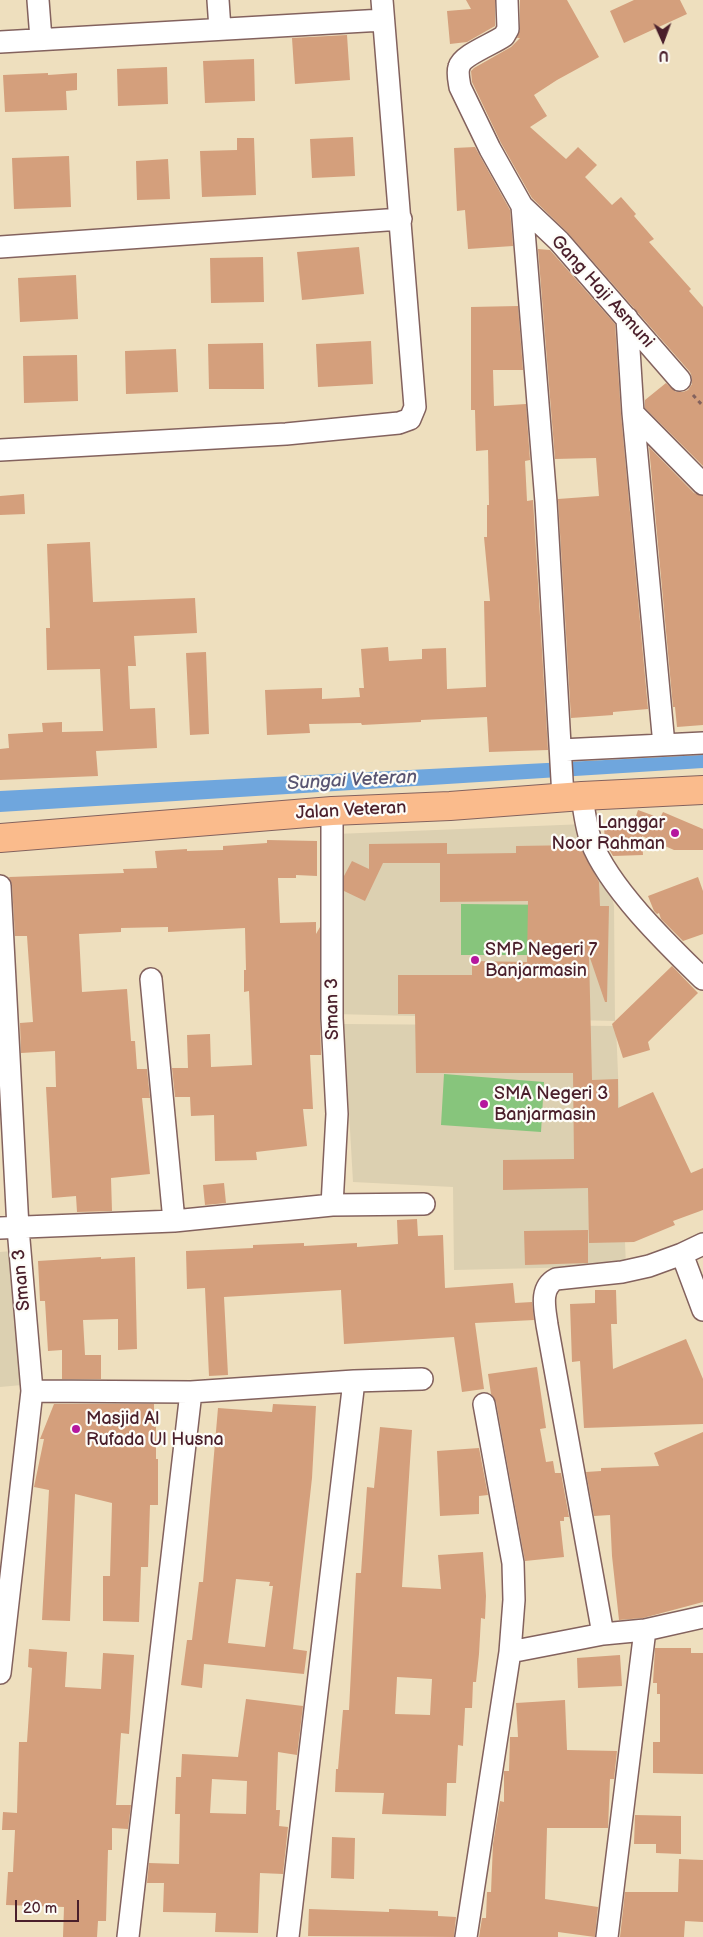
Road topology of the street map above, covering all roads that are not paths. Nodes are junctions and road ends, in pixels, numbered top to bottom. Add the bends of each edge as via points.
1 (38, 0) edge
2 (218, 0) edge
3 (507, 0) edge
4 (382, 10) edge
5 (220, 29) junction
6 (41, 40) junction
7 (0, 42) edge
8 (522, 206) junction
9 (401, 219) junction
10 (0, 247) edge
11 (627, 318) junction
12 (680, 380) dead end
13 (633, 413) junction
14 (0, 450) edge
15 (703, 484) edge
16 (703, 743) edge
17 (664, 745) junction
18 (561, 755) junction
19 (703, 790) edge
20 (569, 792) junction
21 (332, 812) junction
22 (0, 838) edge
23 (0, 886) edge
24 (151, 978) dead end
25 (703, 978) edge
26 (424, 1204) dead end
27 (332, 1205) junction
28 (174, 1221) junction
29 (9, 1228) edge
30 (703, 1244) edge
31 (682, 1254) junction
32 (703, 1310) edge
33 (422, 1378) dead end
34 (354, 1381) junction
35 (32, 1391) junction
36 (191, 1392) junction
37 (484, 1404) dead end
38 (703, 1617) edge
39 (646, 1630) junction
40 (604, 1634) junction
41 (510, 1652) junction
42 (0, 1673) edge
43 (128, 1937) edge
44 (288, 1937) edge
45 (466, 1937) edge
46 (607, 1937) edge

1 - 6 street
2 - 5 street
3 - 8 street via 508,29 504,36 463,59 458,76 460,87 490,149
4 - 5 street
4 - 9 street
5 - 6 street
6 - 7 street
8 - 11 street, Gang Haji Asmuni via 559,241
8 - 18 street via 546,502
9 - 10 street
9 - 14 street via 415,407 410,419 399,423 286,434
11 - 12 street, Gang Haji Asmuni
11 - 13 street
13 - 15 street
13 - 17 street
16 - 17 street
17 - 18 street
18 - 20 street
19 - 20 main road, Jalan Veteran
20 - 21 main road, Jalan Veteran via 450,806
20 - 25 street via 591,842 614,881 679,956
21 - 22 main road, Jalan Veteran
21 - 27 street, Sman 3 via 332,1018 337,1114
23 - 29 street, Sman 3
24 - 28 street
26 - 27 street
27 - 28 street
28 - 29 street
29 - 35 street, Sman 3
30 - 31 street
31 - 32 street
31 - 40 street via 622,1272 556,1279 546,1288 547,1325
33 - 34 street
34 - 36 street
34 - 44 street
35 - 36 street
35 - 42 street, Sman 3
36 - 43 street
37 - 41 street via 513,1563
38 - 39 street
39 - 40 street
39 - 46 street
40 - 41 street
41 - 45 street

